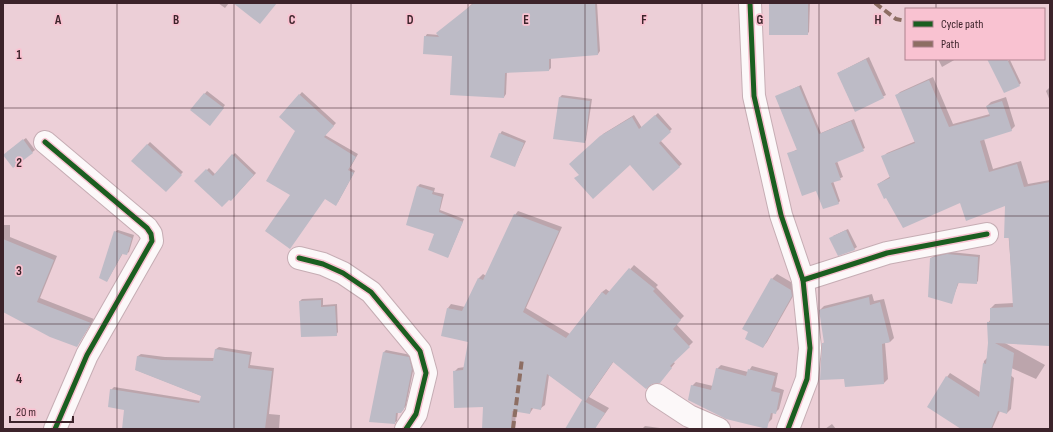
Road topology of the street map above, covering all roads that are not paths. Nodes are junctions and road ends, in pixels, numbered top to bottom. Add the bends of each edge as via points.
1 (750, 3) edge
2 (45, 142) dead end
3 (987, 234) dead end
4 (299, 258) dead end
5 (803, 280) junction
6 (657, 395) dead end
7 (55, 429) edge
8 (406, 429) edge
9 (719, 429) edge
10 (788, 429) edge

1 - 5 street via 754,96 781,215
2 - 7 street via 147,228 152,241 87,355
3 - 5 street via 887,253
4 - 8 street via 323,264 343,273 372,292 420,351 426,373 416,414
5 - 10 street via 810,348 807,379
6 - 9 street via 689,416

